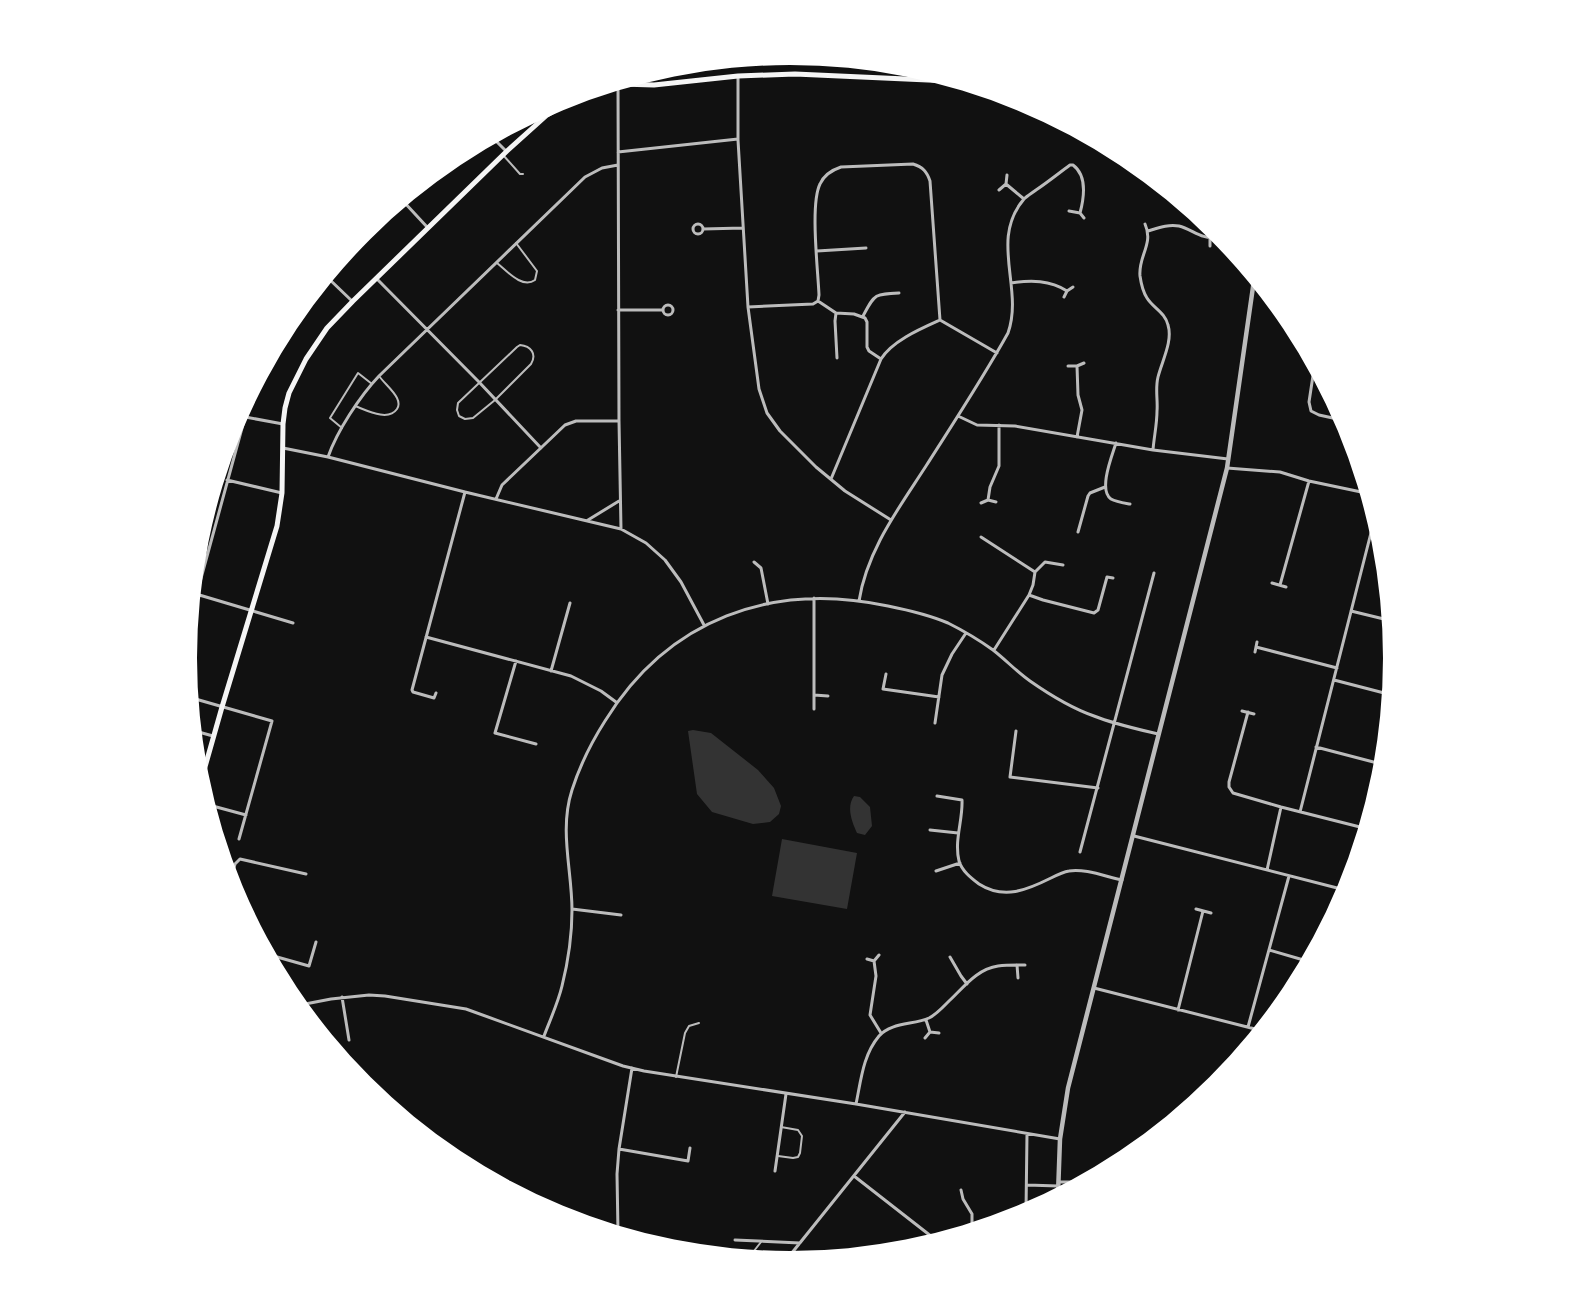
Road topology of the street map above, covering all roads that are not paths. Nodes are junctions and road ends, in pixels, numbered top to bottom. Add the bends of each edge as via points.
1 (738, 76) junction
2 (903, 76) edge
3 (639, 85) edge
4 (619, 90) edge
5 (542, 120) edge
6 (738, 139) junction
7 (496, 142) edge
8 (618, 152) junction
9 (505, 153) junction
10 (618, 165) junction
11 (523, 174) dead end
12 (1007, 175) dead end
13 (1006, 184) junction
14 (999, 190) dead end
15 (1024, 199) junction
16 (407, 205) edge
17 (1070, 211) dead end
18 (1080, 213) junction
19 (1084, 218) dead end
20 (1145, 224) dead end
21 (428, 228) junction
22 (744, 228) junction
23 (703, 229) dead end
24 (1148, 231) junction
25 (1207, 237) edge
26 (1210, 240) edge
27 (516, 243) junction
28 (1210, 246) dead end
29 (866, 248) dead end
30 (817, 251) junction
31 (497, 262) junction
32 (376, 278) junction
33 (332, 282) edge
34 (1011, 283) junction
35 (1073, 287) dead end
36 (1253, 288) edge
37 (1067, 291) junction
38 (899, 293) dead end
39 (1064, 297) dead end
40 (818, 301) junction
41 (353, 302) junction
42 (748, 307) junction
43 (618, 310) junction
44 (663, 310) dead end
45 (836, 313) junction
46 (863, 316) junction
47 (940, 320) junction
48 (427, 330) junction
49 (997, 353) junction
50 (836, 358) dead end
51 (881, 359) junction
52 (1084, 363) dead end
53 (1068, 366) dead end
54 (1077, 366) junction
55 (379, 376) junction
56 (1313, 378) edge
57 (479, 382) junction
58 (372, 384) junction
59 (495, 400) junction
60 (355, 406) junction
61 (958, 416) junction
62 (248, 418) edge
63 (1332, 418) edge
64 (619, 421) junction
65 (283, 424) junction
66 (1000, 426) junction
67 (342, 428) junction
68 (1077, 437) junction
69 (238, 441) edge
70 (1116, 443) junction
71 (283, 448) junction
72 (540, 448) junction
73 (1152, 450) junction
74 (328, 457) junction
75 (1228, 459) junction
76 (1227, 468) junction
77 (830, 479) junction
78 (227, 480) junction
79 (1308, 481) junction
80 (1105, 487) junction
81 (465, 492) junction
82 (1359, 492) edge
83 (282, 493) junction
84 (496, 499) junction
85 (988, 500) junction
86 (619, 501) junction
87 (996, 502) dead end
88 (981, 503) dead end
89 (1130, 504) dead end
90 (587, 520) junction
91 (891, 520) junction
92 (621, 529) junction
93 (1078, 532) dead end
94 (1370, 535) edge
95 (981, 537) dead end
96 (205, 560) edge
97 (754, 562) dead end
98 (1063, 565) dead end
99 (1034, 572) junction
100 (1154, 573) dead end
101 (1113, 578) dead end
102 (1272, 583) dead end
103 (1280, 585) junction
104 (1286, 587) dead end
105 (1029, 594) junction
106 (200, 595) edge
107 (814, 598) junction
108 (858, 600) junction
109 (570, 603) dead end
110 (768, 604) junction
111 (252, 611) junction
112 (1351, 611) junction
113 (1382, 619) edge
114 (293, 623) dead end
115 (704, 626) junction
116 (966, 632) junction
117 (426, 637) junction
118 (1257, 642) dead end
119 (1256, 647) junction
120 (994, 650) junction
121 (1254, 652) dead end
122 (516, 661) junction
123 (1337, 668) junction
124 (551, 671) junction
125 (886, 674) dead end
126 (1334, 680) junction
127 (1382, 692) edge
128 (436, 693) dead end
129 (814, 695) junction
130 (828, 696) dead end
131 (938, 697) junction
132 (198, 700) edge
133 (616, 702) junction
134 (222, 707) junction
135 (814, 709) dead end
136 (1242, 711) dead end
137 (1248, 712) junction
138 (1254, 714) dead end
139 (935, 723) dead end
140 (1115, 723) junction
141 (1016, 731) dead end
142 (202, 733) edge
143 (1159, 734) junction
144 (214, 736) junction
145 (536, 744) dead end
146 (1316, 748) junction
147 (1374, 762) edge
148 (206, 764) edge
149 (1098, 788) junction
150 (937, 796) dead end
151 (216, 807) edge
152 (1281, 807) junction
153 (1300, 812) junction
154 (246, 815) junction
155 (1358, 827) edge
156 (930, 830) dead end
157 (958, 833) junction
158 (1134, 836) junction
159 (239, 839) dead end
160 (1080, 852) dead end
161 (960, 863) junction
162 (235, 866) edge
163 (301, 867) dead end
164 (1267, 870) junction
165 (936, 871) dead end
166 (300, 872) junction
167 (306, 874) dead end
168 (1289, 876) junction
169 (1122, 880) junction
170 (1337, 888) edge
171 (572, 909) junction
172 (1196, 909) dead end
173 (1203, 911) junction
174 (1211, 913) dead end
175 (621, 916) dead end
176 (316, 942) dead end
177 (1269, 950) junction
178 (879, 955) dead end
179 (278, 957) edge
180 (950, 957) dead end
181 (1301, 958) edge
182 (867, 959) dead end
183 (874, 960) junction
184 (1017, 965) junction
185 (1025, 965) dead end
186 (957, 970) junction
187 (951, 971) dead end
188 (1018, 978) dead end
189 (967, 984) junction
190 (1094, 988) junction
191 (342, 997) junction
192 (309, 1003) edge
193 (1178, 1010) junction
194 (926, 1020) junction
195 (699, 1023) dead end
196 (1248, 1028) junction
197 (1252, 1029) edge
198 (930, 1032) junction
199 (882, 1033) junction
200 (939, 1033) dead end
201 (544, 1036) junction
202 (925, 1038) dead end
203 (349, 1040) dead end
204 (632, 1068) junction
205 (676, 1077) junction
206 (786, 1094) junction
207 (856, 1104) junction
208 (906, 1112) junction
209 (781, 1127) junction
210 (1027, 1134) junction
211 (1060, 1139) junction
212 (690, 1148) dead end
213 (619, 1149) junction
214 (777, 1156) junction
215 (775, 1171) dead end
216 (854, 1176) junction
217 (1064, 1183) edge
218 (1058, 1184) junction
219 (1026, 1185) junction
220 (960, 1190) dead end
221 (1026, 1202) edge
222 (972, 1223) edge
223 (618, 1225) edge
224 (929, 1234) edge
225 (735, 1240) dead end
226 (762, 1242) junction
227 (800, 1243) junction
228 (755, 1250) edge
229 (794, 1251) edge

1 - 2 main road
1 - 3 main road
1 - 6 street
4 - 8 street
5 - 9 main road
6 - 8 street
6 - 22 street
7 - 9 street
8 - 10 street
9 - 11 lane
9 - 21 main road
10 - 27 street via 602,168 585,177
10 - 43 street
12 - 13 street
13 - 14 street
13 - 15 street
15 - 18 street via 1073,165 1084,189
15 - 34 street via 1008,234
16 - 21 street
17 - 18 street
18 - 19 street
20 - 24 street
21 - 32 main road
22 - 23 street
22 - 42 street
24 - 25 street via 1177,226
24 - 73 street via 1140,278 1147,299 1167,320 1169,335 1157,380
26 - 28 street
27 - 31 street
27 - 31 lane via 535,268 535,280 530,284 524,283
29 - 30 street
30 - 40 street
30 - 47 street via 815,200 819,185 828,174 848,166 907,163 919,166 930,181
31 - 48 street
32 - 41 main road
32 - 48 street
33 - 41 street
34 - 37 street via 1042,282
34 - 49 street via 1010,326
35 - 37 street
36 - 75 street
37 - 39 street
38 - 46 street via 876,296
40 - 42 street via 813,304
40 - 45 street
41 - 65 main road via 327,328 302,366 288,393
42 - 77 street via 759,389 765,408 780,431
43 - 44 street
43 - 64 street
45 - 46 street
45 - 50 street
46 - 51 street via 867,322 869,352
47 - 49 street
47 - 51 street via 895,343
48 - 55 street
48 - 57 street
49 - 61 street
51 - 77 street
52 - 54 street
53 - 54 street
54 - 68 street via 1082,410
55 - 58 street
55 - 60 lane via 398,399 396,410 383,415
56 - 63 street via 1311,411
57 - 59 street
57 - 59 lane via 458,404 459,416 473,418
57 - 59 lane via 516,346 532,350 534,357 530,364
58 - 60 street
58 - 67 lane via 358,373 330,418
59 - 72 street
60 - 67 street
61 - 66 street via 977,425
61 - 91 street
62 - 65 street
64 - 72 street via 570,422
64 - 86 street
65 - 71 main road
66 - 68 street
66 - 85 street via 999,466
67 - 74 street
68 - 70 street
69 - 78 street
70 - 73 street
70 - 80 street
71 - 74 street
71 - 83 main road
72 - 84 street via 502,484
73 - 75 street
74 - 81 street
75 - 76 street
76 - 79 street via 1280,472
76 - 143 street
77 - 91 street
78 - 83 street
78 - 96 street
79 - 82 street
79 - 103 street
80 - 89 street via 1109,498
80 - 93 street via 1088,496
81 - 84 street
81 - 117 street
83 - 111 main road via 275,533
84 - 90 street
85 - 87 street
85 - 88 street
86 - 90 street
86 - 92 street
90 - 92 street
91 - 108 street via 870,560
92 - 115 street via 646,542 665,560 681,582
94 - 112 street
95 - 99 street
97 - 110 street via 761,568
98 - 99 street via 1045,562
99 - 105 street
100 - 140 street
101 - 105 street via 1107,577 1098,610 1094,613
102 - 103 street
103 - 104 street
105 - 120 street
106 - 111 street
107 - 108 street
107 - 110 street
107 - 129 street
108 - 116 street via 914,612
109 - 124 street
110 - 115 street via 726,615
111 - 114 street
111 - 134 main road
112 - 113 street
112 - 123 street
115 - 133 street via 656,659
116 - 120 street
116 - 131 street via 942,674
117 - 122 street
117 - 128 street via 412,690 434,698
118 - 119 street
119 - 121 street
119 - 123 street
120 - 140 street via 1056,698
122 - 124 street
122 - 145 street via 495,733
123 - 126 street
124 - 133 street via 586,683
125 - 131 street via 883,689
126 - 127 street
126 - 146 street
129 - 130 street
129 - 135 street
131 - 139 street
132 - 134 street
133 - 171 street via 590,746 571,793 566,837
134 - 144 main road
134 - 154 street via 272,721
136 - 137 street
137 - 138 street
137 - 152 street via 1229,786 1236,795
140 - 143 street
140 - 149 street
141 - 149 street via 1010,777
142 - 144 street
143 - 158 street
144 - 148 main road
146 - 147 street
146 - 153 street
149 - 160 street
150 - 157 street via 962,800
151 - 154 street
152 - 153 street
152 - 164 street
153 - 155 street
154 - 159 street
156 - 157 street
157 - 161 street
158 - 164 street
158 - 169 street
161 - 165 street
161 - 169 street via 976,882 999,892 1024,891 1069,871 1084,871
162 - 166 street via 237,861 244,860
163 - 166 street
164 - 168 street
166 - 167 street
168 - 170 street
168 - 177 street
169 - 190 street
171 - 175 street
171 - 201 street via 562,987
172 - 173 street
173 - 174 street
173 - 193 street
176 - 179 street via 309,966
177 - 181 street
177 - 196 street
178 - 183 street
180 - 186 street
182 - 183 street
183 - 199 street via 876,976 870,1014
184 - 185 street
184 - 188 street
184 - 189 street via 990,968 974,976
186 - 187 street
186 - 189 street
189 - 194 street
190 - 193 street
190 - 211 street via 1068,1088
191 - 192 street
191 - 201 street via 386,996 466,1009
191 - 203 street
193 - 196 street
194 - 198 street
194 - 199 street
195 - 205 lane via 689,1026 684,1032
196 - 197 street
198 - 200 street
198 - 202 street
199 - 207 street via 866,1059
201 - 204 street
204 - 205 street
204 - 213 street
205 - 206 street
206 - 207 street
206 - 209 street
207 - 208 street
208 - 210 street
208 - 216 street
209 - 214 street
209 - 214 lane via 800,1131 800,1153 793,1158
210 - 211 street
210 - 219 street
211 - 218 street
212 - 213 street via 688,1161
213 - 223 street
214 - 215 street
216 - 224 street
216 - 227 street
217 - 218 street
218 - 219 street
219 - 221 street
220 - 222 street via 972,1214
225 - 226 street
226 - 227 street
226 - 228 lane
227 - 229 street

